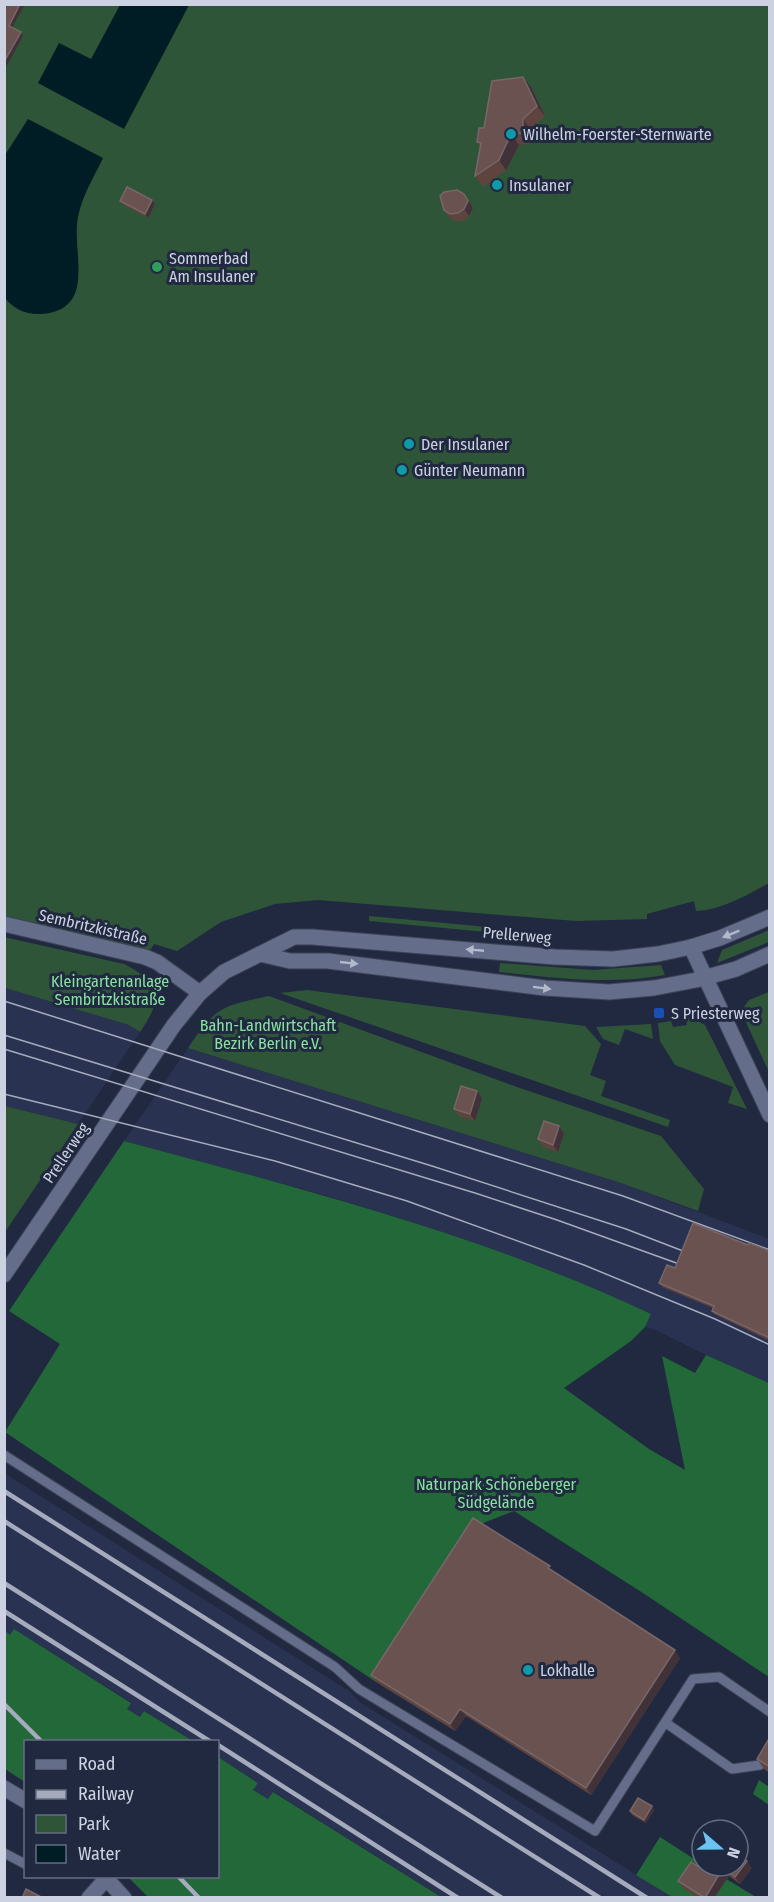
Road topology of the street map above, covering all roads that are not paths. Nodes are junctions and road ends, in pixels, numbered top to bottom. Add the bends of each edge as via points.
1 (770, 917) edge
2 (4, 924) edge
3 (691, 947) junction
4 (260, 954) junction
5 (770, 954) edge
6 (705, 978) junction
7 (200, 993) junction
8 (770, 1114) edge
9 (4, 1275) edge
10 (4, 1455) edge
11 (770, 1712) edge
12 (666, 1723) junction
13 (770, 1747) edge
14 (4, 1788) edge
15 (24, 1800) edge
16 (4, 1853) edge
17 (24, 1863) edge
18 (105, 1878) edge
19 (89, 1898) edge
20 (124, 1898) edge

1 -> 3 main road, Prellerweg
2 - 7 main road, Sembritzkistraße via 145,957
3 -> 4 main road, Prellerweg via 630,958 577,958 294,937
3 - 6 main road
4 -> 6 main road via 290,961 328,961 590,992 654,988
4 - 7 main road, Prellerweg via 224,972
5 - 6 main road
6 - 8 main road
7 - 9 main road, Prellerweg via 174,1025
10 - 12 lane via 335,1667 359,1689 595,1831
11 - 12 lane via 719,1677 693,1679
12 - 13 lane via 732,1769 759,1765
14 - 15 main road
16 - 17 lane
18 - 19 main road
18 - 20 main road

